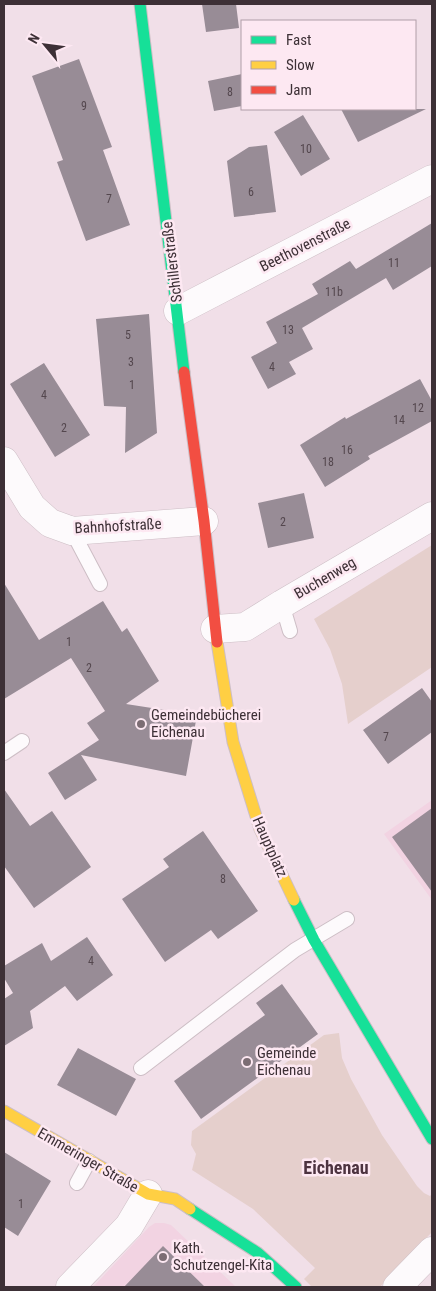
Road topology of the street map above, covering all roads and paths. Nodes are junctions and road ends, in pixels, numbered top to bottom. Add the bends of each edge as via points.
1 (140, 4) edge
2 (432, 178) edge
3 (178, 311) junction
4 (4, 461) edge
5 (432, 516) edge
6 (204, 520) junction
7 (72, 531) junction
8 (100, 584) dead end
9 (282, 604) junction
10 (215, 629) junction
11 (290, 631) dead end
12 (22, 741) dead end
13 (4, 753) edge
14 (347, 919) dead end
15 (314, 940) junction
16 (141, 1068) dead end
17 (4, 1111) edge
18 (432, 1139) edge
19 (90, 1161) junction
20 (77, 1183) dead end
21 (148, 1194) junction
22 (432, 1251) edge
23 (70, 1287) edge
24 (296, 1287) edge
25 (397, 1287) edge

1 - 3 main road, Schillerstraße
2 - 3 street, Beethovenstraße
3 - 6 main road, Schillerstraße
4 - 7 street, Bahnhofstraße via 32,507 50,523
5 - 9 street, Buchenweg
6 - 7 street, Bahnhofstraße
6 - 10 main road, Hauptplatz
7 - 8 lane
9 - 10 street, Buchenweg via 246,627
9 - 11 lane
10 - 15 main road, Hauptplatz via 233,742 260,829
12 - 13 lane
14 - 15 lane
15 - 16 lane via 295,950
15 - 18 main road, Hauptplatz
17 - 19 main road, Emmeringer Straße
19 - 20 lane
19 - 21 main road, Emmeringer Straße
21 - 23 street via 129,1226
21 - 24 main road, Emmeringer Straße via 175,1199 258,1253
22 - 25 street

